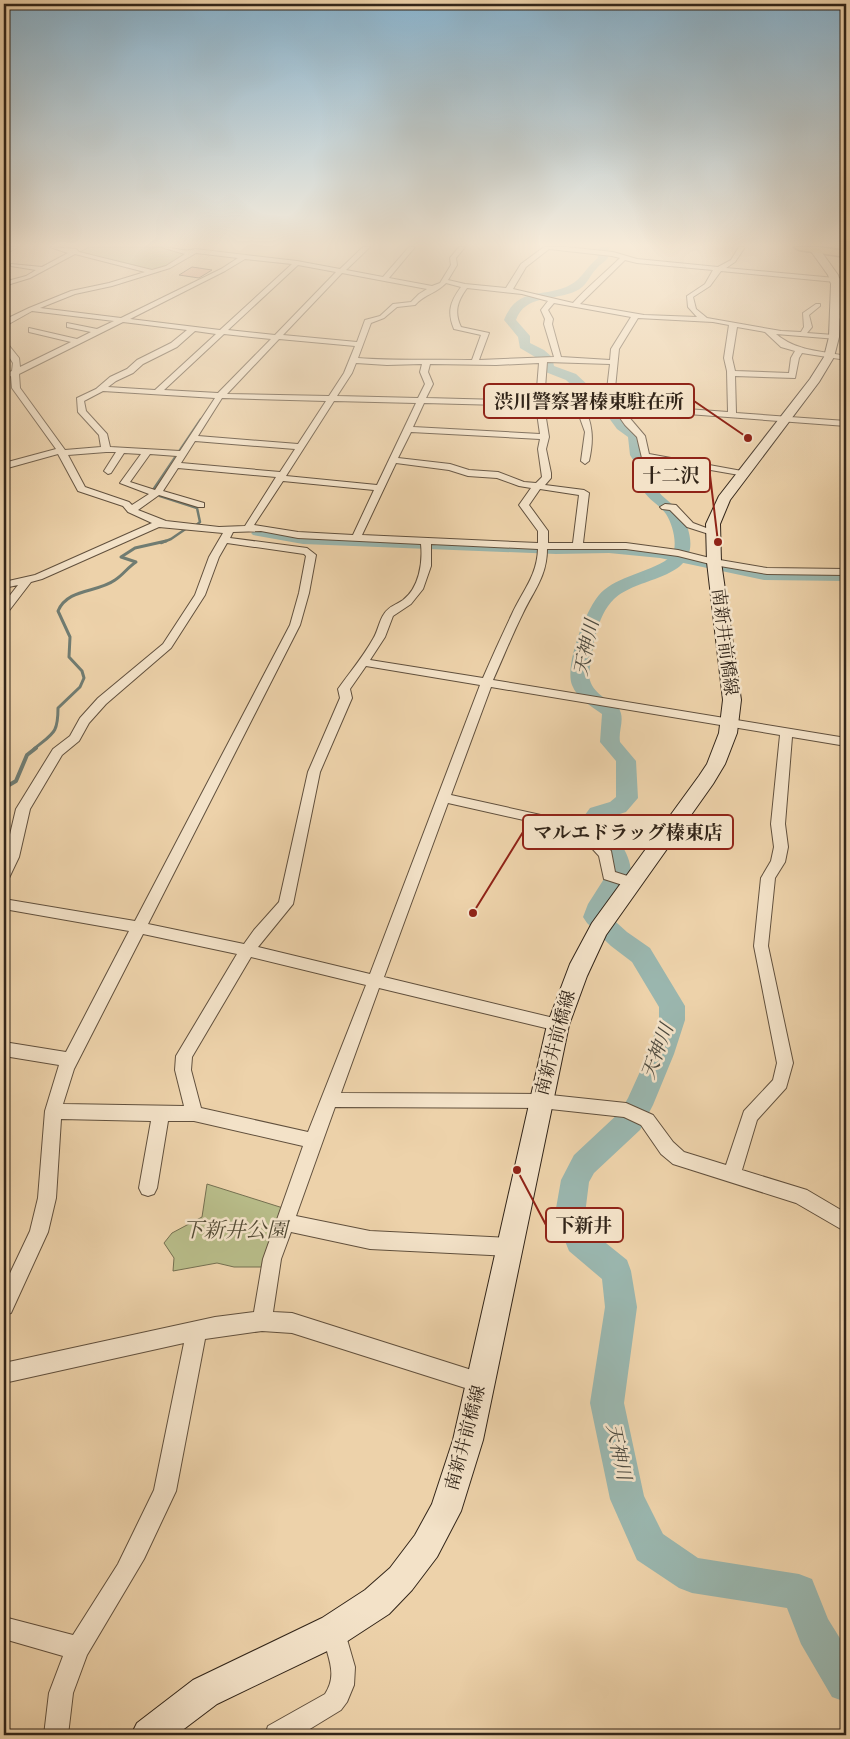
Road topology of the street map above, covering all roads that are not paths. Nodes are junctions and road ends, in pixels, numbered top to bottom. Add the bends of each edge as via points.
1 (83, 328) edge
2 (106, 328) edge
3 (187, 328) edge
4 (225, 328) edge
5 (287, 328) edge
6 (367, 328) edge
7 (458, 328) edge
8 (549, 328) edge
9 (628, 328) edge
10 (733, 328) edge
11 (757, 328) edge
12 (807, 328) edge
13 (194, 329) junction
14 (32, 330) dead end
15 (767, 330) junction
16 (835, 331) edge
17 (99, 332) junction
18 (221, 332) junction
19 (803, 334) junction
20 (278, 338) junction
21 (78, 342) junction
22 (359, 344) junction
23 (4, 345) edge
24 (800, 350) junction
25 (543, 359) junction
26 (558, 359) junction
27 (353, 360) junction
28 (426, 362) junction
29 (475, 362) junction
30 (614, 362) junction
31 (17, 372) junction
32 (731, 373) junction
33 (4, 376) edge
34 (102, 389) junction
35 (156, 392) junction
36 (220, 396) junction
37 (331, 399) junction
38 (421, 401) junction
39 (540, 403) junction
40 (615, 406) junction
41 (732, 415) junction
42 (784, 420) junction
43 (846, 424) edge
44 (408, 429) junction
45 (545, 437) junction
46 (193, 438) junction
47 (300, 447) junction
48 (106, 449) junction
49 (122, 450) junction
50 (62, 452) junction
51 (147, 452) junction
52 (183, 454) junction
53 (393, 460) junction
54 (585, 461) dead end
55 (177, 465) junction
56 (4, 466) edge
57 (108, 471) dead end
58 (742, 474) junction
59 (281, 476) junction
60 (538, 486) junction
61 (380, 488) junction
62 (157, 492) junction
63 (201, 505) dead end
64 (668, 507) dead end
65 (132, 510) junction
66 (164, 524) junction
67 (248, 528) junction
68 (712, 532) junction
69 (227, 534) junction
70 (356, 538) junction
71 (426, 540) junction
72 (578, 545) junction
73 (541, 546) junction
74 (714, 562) junction
75 (846, 572) edge
76 (27, 580) junction
77 (4, 585) edge
78 (4, 610) edge
79 (362, 662) junction
80 (486, 684) junction
81 (731, 722) junction
82 (786, 732) junction
83 (846, 742) edge
84 (443, 798) junction
85 (4, 874) edge
86 (632, 883) junction
87 (4, 904) edge
88 (138, 927) junction
89 (250, 951) junction
90 (374, 980) junction
91 (558, 1025) junction
92 (4, 1049) edge
93 (70, 1060) junction
94 (330, 1100) junction
95 (541, 1101) junction
96 (53, 1111) junction
97 (161, 1113) junction
98 (194, 1114) junction
99 (313, 1141) junction
100 (732, 1174) junction
101 (148, 1188) dead end
102 (285, 1222) junction
103 (846, 1223) edge
104 (510, 1247) junction
105 (4, 1306) edge
106 (262, 1321) junction
107 (196, 1333) junction
108 (4, 1373) edge
109 (481, 1383) junction
110 (4, 1628) edge
111 (334, 1630) junction
112 (78, 1648) junction
113 (56, 1735) edge
114 (149, 1735) edge
115 (278, 1735) edge

1 - 17 street
2 - 17 street
3 - 13 street
4 - 18 street
5 - 20 street
6 - 22 street
7 - 29 street via 485,332
8 - 26 street
9 - 30 street via 615,350
10 - 32 street via 728,358
11 - 15 street
12 - 19 street
13 - 18 street
13 - 34 street via 174,345 140,362 130,372 107,382
14 - 21 street
15 - 19 street
15 - 24 street via 784,345
16 - 19 street
16 - 24 street
16 - 42 main road, 南新井前橋線 via 819,374
17 - 21 street
18 - 20 street
18 - 35 street
20 - 22 street
20 - 36 street
21 - 31 street
22 - 27 street
23 - 31 street via 16,359
24 - 32 street via 792,376
25 - 26 street
25 - 29 street
25 - 39 street
26 - 30 street
27 - 28 street
27 - 37 street via 348,374
28 - 29 street
28 - 38 street via 424,372 429,384
30 - 40 street via 610,398
31 - 33 street
31 - 50 street via 16,388
32 - 41 street
34 - 35 street
34 - 48 street via 80,400 82,412 103,434
35 - 36 street
36 - 37 street
36 - 46 street
37 - 38 street
37 - 47 street
38 - 39 street
38 - 44 street
39 - 45 street
39 - 54 street via 579,405 589,423
40 - 41 street
40 - 58 street via 642,436 645,456
41 - 42 street
42 - 43 street
42 - 58 main road, 南新井前橋線
44 - 45 street
44 - 53 street
45 - 60 street via 542,450 547,473
46 - 47 street
46 - 52 street
47 - 59 street
48 - 49 street
48 - 50 street
49 - 51 street
49 - 57 street
50 - 56 street
50 - 65 street via 82,489 126,504
51 - 52 street
51 - 62 street via 125,483
52 - 55 street
53 - 60 street via 498,475
53 - 61 street
55 - 59 street
55 - 62 street
58 - 68 main road, 南新井前橋線 via 719,507
59 - 61 street
59 - 67 street
60 - 72 street via 584,493
60 - 73 street via 524,505 542,527
61 - 70 street
62 - 63 street
62 - 65 street
64 - 68 street via 690,525
65 - 66 street
66 - 69 street via 205,527
66 - 76 street via 157,524
67 - 69 street
67 - 70 street
68 - 74 main road, 南新井前橋線
69 - 85 street via 200,594 167,646 102,700 74,738 57,752 24,809 12,857
69 - 88 street via 307,550 311,555 304,593 295,625
70 - 71 street
71 - 73 street
71 - 79 street via 425,572 418,589 406,603 391,612 380,637
72 - 73 street
72 - 74 street via 626,546
73 - 80 street via 539,574
74 - 75 street via 767,571
74 - 81 main road, 南新井前橋線 via 731,679
76 - 77 street
76 - 78 street
79 - 80 street
79 - 89 street via 344,689 346,698 314,772 286,904 259,934
80 - 81 street
80 - 84 street
81 - 82 street
81 - 86 main road, 南新井前橋線 via 711,772
82 - 83 street
82 - 100 street via 778,824 781,846 778,862 768,878 761,946 784,1063 780,1083 750,1116
84 - 86 street via 581,828 606,854 609,875
84 - 90 street
86 - 91 main road, 南新井前橋線 via 589,945
87 - 88 street
88 - 89 street
88 - 93 street
89 - 90 street
89 - 98 street via 230,977 184,1056 183,1070
90 - 91 street
90 - 94 street
91 - 95 main road, 南新井前橋線
92 - 93 street
93 - 96 street
94 - 95 street
94 - 99 street
95 - 100 street via 626,1110 647,1120 666,1148 680,1158
95 - 104 main road, 南新井前橋線
96 - 97 street
96 - 105 street via 47,1198 39,1232
97 - 98 street
97 - 101 street
98 - 99 street
99 - 102 street
100 - 103 street via 801,1196
102 - 104 street via 370,1240
102 - 106 street via 272,1259
104 - 109 main road, 南新井前橋線
106 - 107 street via 215,1327
106 - 109 street via 292,1323
107 - 108 street
107 - 112 street via 165,1491 104,1609
109 - 111 main road, 南新井前橋線 via 456,1480 445,1511 426,1546 401,1579 377,1602
110 - 112 street
111 - 114 main road, 南新井前橋線 via 205,1692
111 - 115 street via 344,1675 339,1695 333,1702
112 - 113 street via 61,1693

